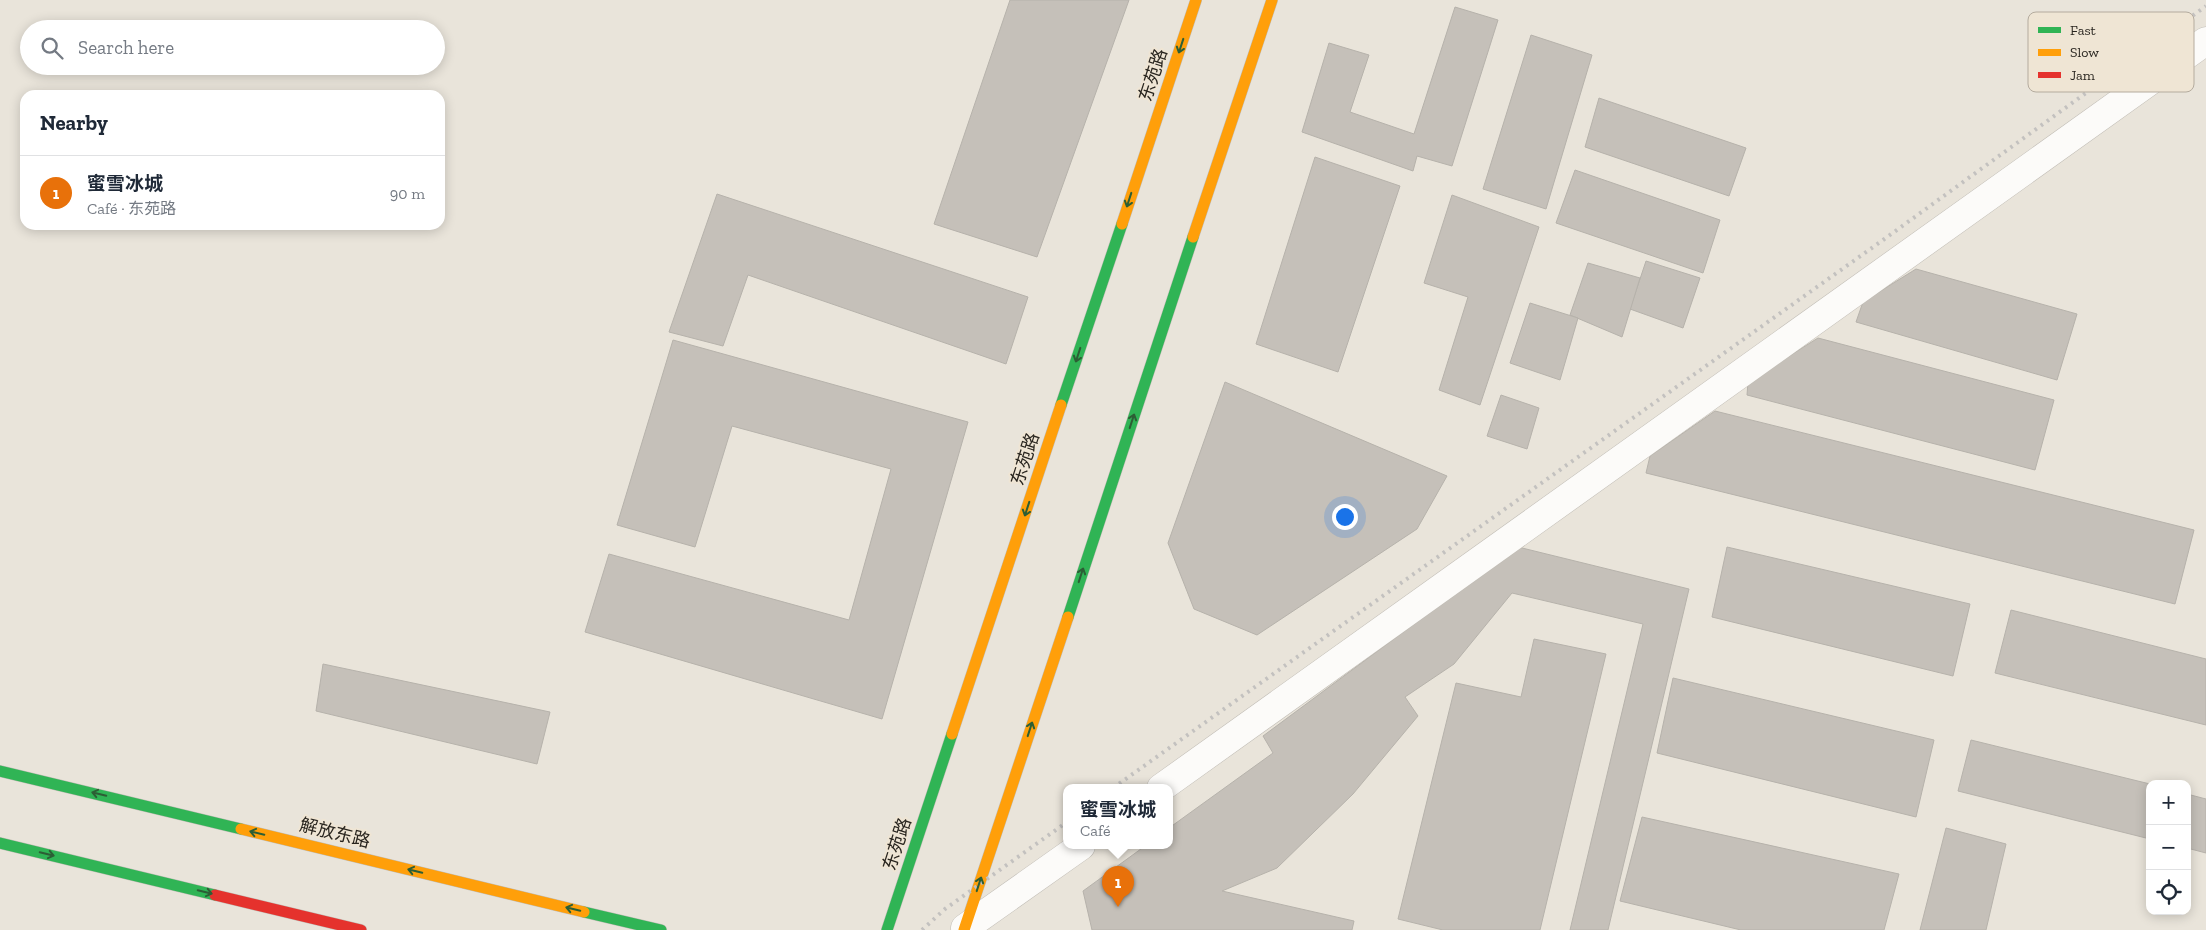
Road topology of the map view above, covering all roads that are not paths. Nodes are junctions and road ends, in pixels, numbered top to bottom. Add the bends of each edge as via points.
1 (1196, 0) edge
2 (1272, 0) edge
3 (2206, 41) edge
4 (2194, 50) edge
5 (2135, 92) edge
6 (0, 771) edge
7 (1167, 784) edge
8 (0, 843) edge
9 (1076, 849) edge
10 (964, 929) edge
11 (361, 930) edge
12 (661, 930) edge
13 (887, 930) edge

1 -> 13 main road, 东苑路
10 -> 2 main road
3 - 4 street
5 - 7 street
12 -> 6 main road, 解放东路
8 -> 11 main road
9 - 10 street

